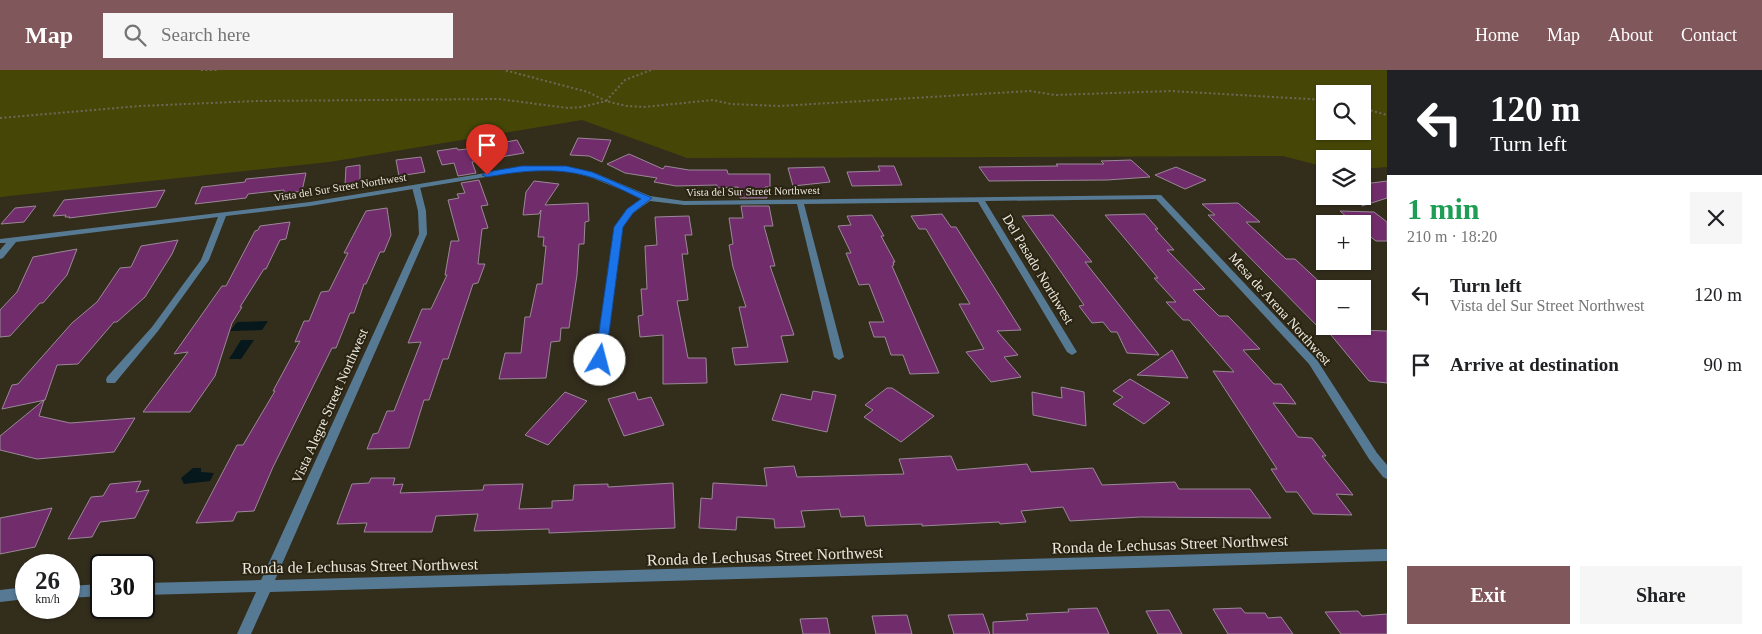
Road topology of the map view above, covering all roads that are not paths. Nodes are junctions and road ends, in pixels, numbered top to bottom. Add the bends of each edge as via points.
1 (416, 186) junction
2 (1158, 197) joint
3 (648, 198) junction
4 (980, 199) junction
5 (800, 202) junction
6 (223, 214) junction
7 (13, 240) junction
8 (0, 241) edge
9 (0, 256) edge
10 (1072, 352) dead end
11 (839, 357) dead end
12 (600, 360) dead end
13 (111, 380) dead end
14 (1387, 474) edge
15 (1387, 555) edge
16 (266, 585) junction
17 (155, 589) edge
18 (15, 594) edge
19 (0, 596) edge
20 (244, 634) edge

1 - 3 street, Vista del Sur Street Northwest via 544,167 592,175
1 - 6 street, Vista del Sur Street Northwest via 310,204
1 - 16 street, Vista Alegre Street Northwest via 423,234
2 - 4 street, Vista del Sur Street Northwest
2 - 14 street, Mesa de Arena Northwest via 1313,362
3 - 5 street, Vista del Sur Street Northwest via 684,204
3 - 12 street via 630,211 619,227
4 - 5 street, Vista del Sur Street Northwest
4 - 10 street, Del Pasado Northwest
5 - 11 street
6 - 7 street, Vista del Sur Street Northwest
6 - 13 street via 205,260 155,329
7 - 8 street, Vista del Sur Street Northwest
7 - 9 street
15 - 16 street, Ronda de Lechusas Street Northwest
16 - 17 street, Ronda de Lechusas Street Northwest
16 - 20 street, Vista Alegre Street Northwest
18 - 19 street

